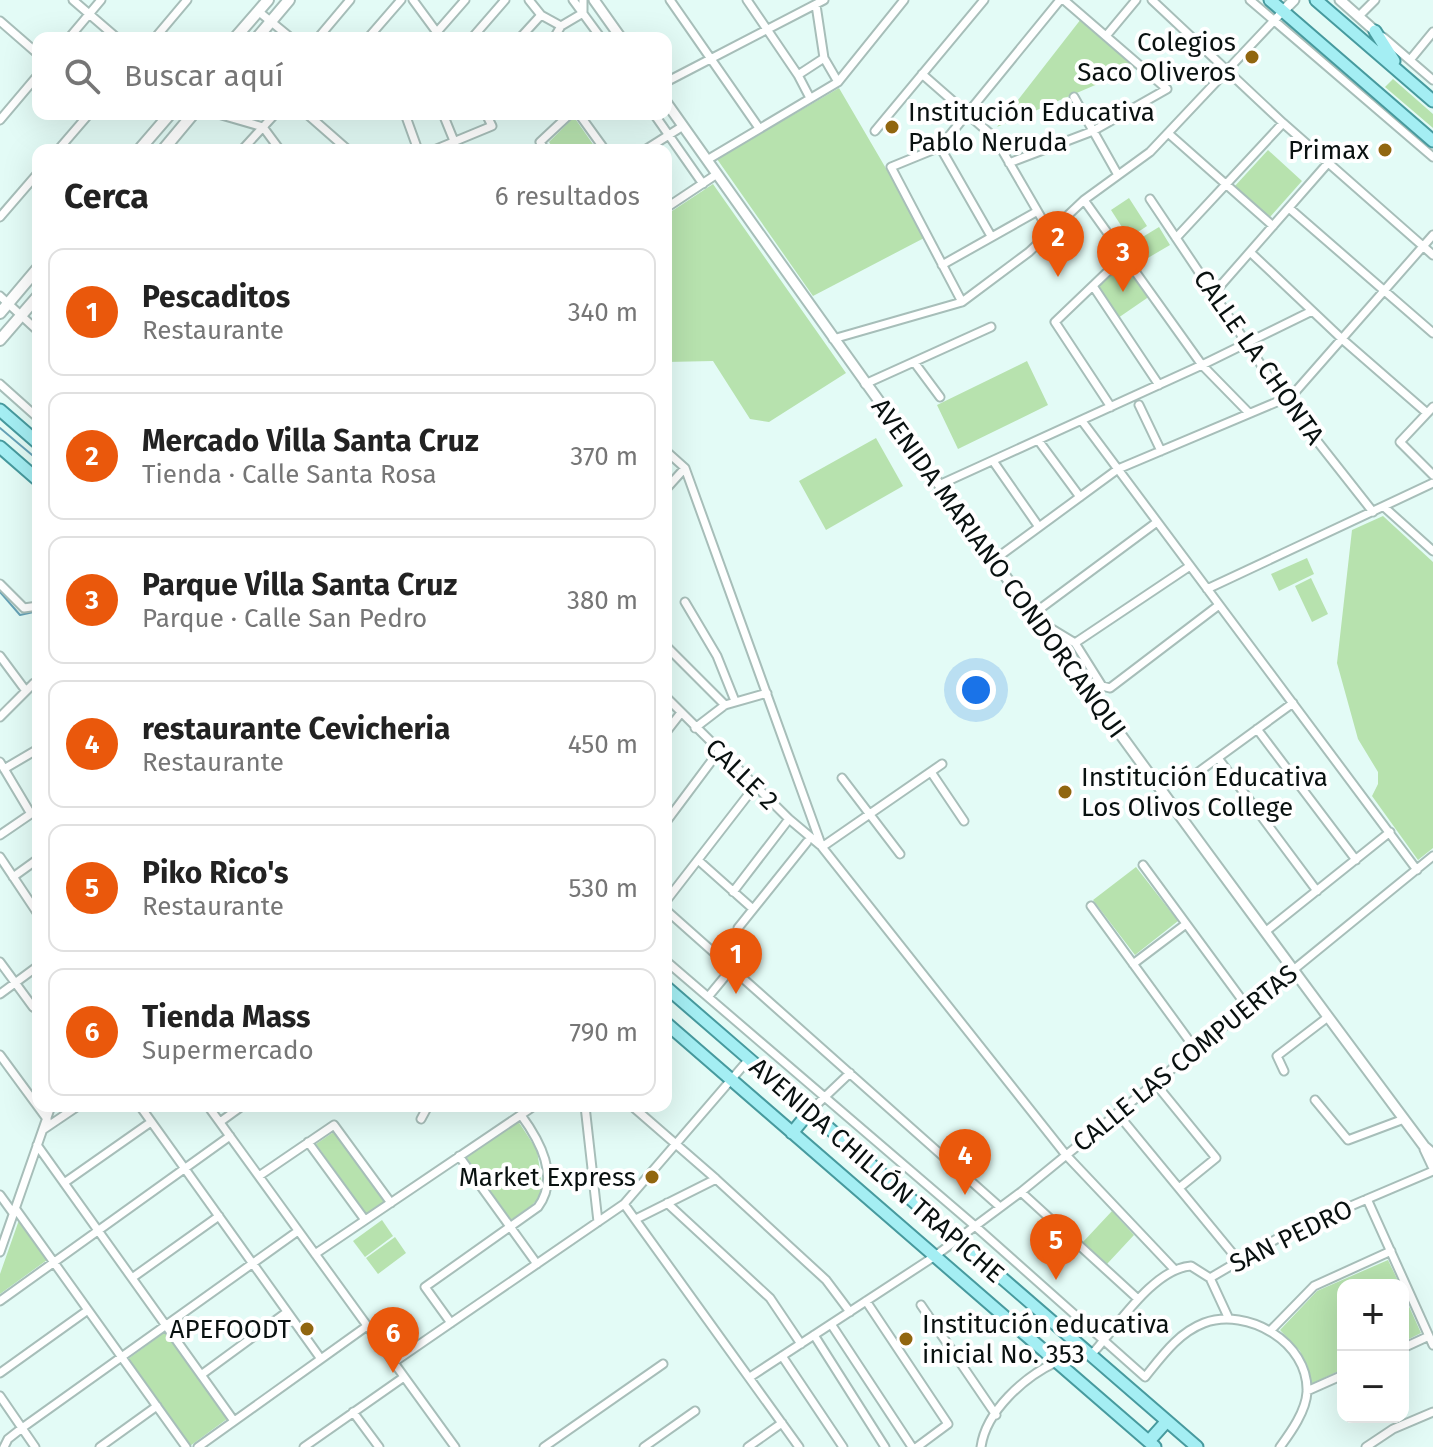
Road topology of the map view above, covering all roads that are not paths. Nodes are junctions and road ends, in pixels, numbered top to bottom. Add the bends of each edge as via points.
1 (73, 0) edge
2 (101, 0) edge
3 (187, 0) edge
4 (268, 0) edge
5 (289, 0) edge
6 (350, 0) edge
7 (401, 0) edge
8 (413, 0) edge
9 (426, 0) edge
10 (465, 0) edge
11 (505, 0) edge
12 (529, 0) edge
13 (573, 0) edge
14 (583, 0) edge
15 (594, 0) edge
16 (670, 0) edge
17 (747, 0) edge
18 (904, 0) edge
19 (984, 0) edge
20 (1062, 0) edge
21 (1136, 0) edge
22 (1152, 0) edge
23 (1250, 0) edge
24 (1270, 0) edge
25 (1294, 0) edge
26 (1316, 0) edge
27 (1340, 0) edge
28 (1375, 0) edge
29 (820, 3) edge
30 (419, 8) junction
31 (1261, 10) junction
32 (258, 11) junction
33 (602, 11) junction
34 (1283, 11) junction
35 (583, 13) junction
36 (89, 14) junction
37 (541, 15) junction
38 (1359, 16) junction
39 (0, 21) edge
40 (589, 21) junction
41 (1274, 21) junction
42 (271, 22) junction
43 (561, 26) junction
44 (767, 30) junction
45 (1375, 31) junction
46 (74, 32) edge
47 (110, 32) edge
48 (160, 32) edge
49 (240, 32) edge
50 (262, 32) edge
51 (284, 32) edge
52 (323, 32) edge
53 (373, 32) edge
54 (437, 32) edge
55 (441, 32) edge
56 (477, 32) edge
57 (525, 32) edge
58 (558, 32) edge
59 (597, 32) edge
60 (617, 32) edge
61 (1433, 32) edge
62 (1106, 36) junction
63 (32, 49) edge
64 (711, 58) junction
65 (824, 58) junction
66 (1410, 60) junction
67 (1226, 70) junction
68 (1400, 72) junction
69 (922, 74) junction
70 (798, 75) junction
71 (672, 79) edge
72 (1433, 80) edge
73 (32, 82) edge
74 (838, 82) junction
75 (1074, 97) dead end
76 (810, 98) junction
77 (1433, 101) edge
78 (672, 110) edge
79 (968, 114) junction
80 (0, 120) edge
81 (84, 120) edge
82 (165, 120) edge
83 (188, 120) edge
84 (239, 120) edge
85 (269, 120) edge
86 (314, 120) edge
87 (407, 120) edge
88 (445, 120) edge
89 (489, 120) edge
90 (564, 120) edge
91 (583, 120) edge
92 (658, 120) edge
93 (1283, 123) junction
94 (683, 126) junction
95 (263, 127) junction
96 (759, 128) junction
97 (875, 131) dead end
98 (1093, 131) junction
99 (1168, 133) junction
100 (669, 135) junction
101 (454, 141) junction
102 (1433, 141) edge
103 (63, 144) edge
104 (144, 144) edge
105 (168, 144) edge
106 (247, 144) edge
107 (276, 144) edge
108 (341, 144) edge
109 (416, 144) edge
110 (447, 144) edge
111 (541, 144) edge
112 (601, 144) edge
113 (655, 144) edge
114 (940, 147) junction
115 (1433, 157) edge
116 (707, 160) junction
117 (1009, 163) junction
118 (1328, 163) junction
119 (717, 174) junction
120 (1118, 175) junction
121 (32, 180) edge
122 (703, 184) junction
123 (1227, 184) junction
124 (1150, 199) dead end
125 (1084, 200) junction
126 (672, 204) edge
127 (1289, 208) junction
128 (1036, 212) junction
129 (1, 215) edge
130 (1273, 226) junction
131 (1049, 231) junction
132 (1433, 235) edge
133 (991, 236) junction
134 (1176, 238) junction
135 (1423, 247) junction
136 (1250, 252) junction
137 (1125, 255) junction
138 (1433, 255) edge
139 (942, 265) junction
140 (32, 274) edge
141 (1093, 286) junction
142 (1384, 290) junction
143 (1214, 293) junction
144 (4, 300) edge
145 (962, 302) junction
146 (32, 303) edge
147 (1312, 311) junction
148 (0, 313) edge
149 (21, 316) junction
150 (32, 326) edge
151 (991, 327) dead end
152 (1433, 333) edge
153 (833, 339) junction
154 (1342, 339) junction
155 (0, 340) edge
156 (1247, 343) junction
157 (914, 362) junction
158 (1202, 365) junction
159 (0, 384) edge
160 (865, 384) junction
161 (1159, 385) junction
162 (940, 397) dead end
163 (1284, 399) junction
164 (1139, 405) dead end
165 (1111, 407) junction
166 (0, 410) edge
167 (1430, 410) edge
168 (32, 413) edge
169 (1249, 413) junction
170 (1082, 421) junction
171 (32, 438) edge
172 (1038, 440) junction
173 (0, 447) edge
174 (1161, 451) junction
175 (672, 456) edge
176 (993, 461) junction
177 (685, 468) junction
178 (1118, 469) junction
179 (32, 475) edge
180 (1433, 475) edge
181 (672, 482) edge
182 (1433, 483) edge
183 (939, 485) junction
184 (1080, 497) junction
185 (1384, 507) junction
186 (1373, 512) junction
187 (1157, 522) junction
188 (1039, 527) junction
189 (1433, 551) edge
190 (994, 560) junction
191 (1190, 566) junction
192 (0, 584) edge
193 (1207, 589) junction
194 (685, 602) dead end
195 (1219, 605) junction
196 (32, 607) edge
197 (1035, 617) junction
198 (1075, 643) junction
199 (672, 652) edge
200 (0, 656) edge
201 (32, 685) edge
202 (26, 691) junction
203 (767, 693) junction
204 (735, 701) junction
205 (1293, 703) junction
206 (672, 704) edge
207 (725, 705) junction
208 (680, 714) junction
209 (0, 717) edge
210 (672, 724) edge
211 (695, 728) junction
212 (1257, 729) junction
213 (719, 751) junction
214 (32, 752) edge
215 (1218, 758) junction
216 (942, 764) dead end
217 (2, 765) edge
218 (931, 772) junction
219 (842, 778) dead end
220 (1182, 784) dead end
221 (755, 786) junction
222 (32, 808) edge
223 (32, 812) edge
224 (672, 814) edge
225 (869, 814) junction
226 (789, 819) junction
227 (964, 821) dead end
228 (1390, 832) junction
229 (0, 835) edge
230 (807, 842) dead end
231 (822, 847) junction
232 (900, 854) dead end
233 (1433, 856) edge
234 (0, 857) edge
235 (698, 860) junction
236 (1356, 860) junction
237 (32, 863) edge
238 (1143, 865) dead end
239 (1417, 870) junction
240 (13, 877) junction
241 (1317, 891) junction
242 (733, 892) junction
243 (672, 893) edge
244 (32, 905) edge
245 (1091, 906) dead end
246 (753, 909) junction
247 (672, 915) edge
248 (1186, 924) junction
249 (738, 928) dead end
250 (1265, 932) junction
251 (0, 962) edge
252 (1133, 964) junction
253 (672, 966) edge
254 (732, 968) junction
255 (32, 970) edge
256 (1293, 971) junction
257 (14, 982) junction
258 (672, 992) edge
259 (0, 994) edge
260 (708, 997) junction
261 (32, 1006) edge
262 (1248, 1008) junction
263 (1328, 1017) junction
264 (672, 1028) edge
265 (1196, 1050) junction
266 (0, 1055) edge
267 (749, 1059) junction
268 (1284, 1071) dead end
269 (850, 1073) junction
270 (731, 1079) junction
271 (1155, 1083) junction
272 (825, 1097) junction
273 (32, 1099) edge
274 (1315, 1100) dead end
275 (810, 1111) junction
276 (42, 1112) edge
277 (49, 1112) edge
278 (69, 1112) edge
279 (144, 1112) edge
280 (212, 1112) edge
281 (234, 1112) edge
282 (425, 1112) edge
283 (525, 1112) edge
284 (586, 1112) edge
285 (639, 1112) edge
286 (1117, 1113) junction
287 (521, 1115) junction
288 (47, 1119) junction
289 (421, 1119) dead end
290 (1404, 1119) junction
291 (151, 1122) junction
292 (220, 1122) junction
293 (42, 1130) junction
294 (792, 1133) junction
295 (230, 1136) junction
296 (308, 1142) junction
297 (675, 1144) junction
298 (37, 1145) junction
299 (1424, 1146) junction
300 (1433, 1154) edge
301 (1066, 1155) junction
302 (459, 1156) junction
303 (1433, 1168) edge
304 (185, 1169) junction
305 (259, 1176) junction
306 (716, 1179) junction
307 (64, 1183) junction
308 (1179, 1188) junction
309 (1021, 1192) junction
310 (0, 1195) edge
311 (1367, 1199) junction
312 (391, 1203) junction
313 (667, 1203) junction
314 (624, 1204) junction
315 (1000, 1207) junction
316 (14, 1210) junction
317 (219, 1216) junction
318 (636, 1219) junction
319 (365, 1220) junction
320 (598, 1222) junction
321 (975, 1226) junction
322 (511, 1228) junction
323 (98, 1230) junction
324 (298, 1231) junction
325 (957, 1239) junction
326 (1391, 1251) junction
327 (0, 1252) edge
328 (315, 1254) junction
329 (935, 1256) junction
330 (1238, 1260) junction
331 (54, 1262) junction
332 (252, 1263) junction
333 (537, 1264) junction
334 (1174, 1269) junction
335 (132, 1278) junction
336 (1210, 1278) junction
337 (1138, 1299) junction
338 (0, 1301) edge
339 (866, 1301) junction
340 (921, 1305) dead end
341 (88, 1310) junction
342 (287, 1312) junction
343 (850, 1312) junction
344 (1229, 1319) junction
345 (451, 1323) junction
346 (831, 1324) junction
347 (166, 1325) junction
348 (367, 1326) junction
349 (1271, 1330) junction
350 (814, 1335) junction
351 (1429, 1336) junction
352 (1103, 1340) junction
353 (801, 1344) junction
354 (1409, 1345) edge
355 (1433, 1345) edge
356 (1091, 1355) junction
357 (782, 1356) junction
358 (122, 1357) junction
359 (321, 1359) junction
360 (1056, 1361) junction
361 (394, 1362) junction
362 (663, 1364) dead end
363 (0, 1373) edge
364 (201, 1375) junction
365 (404, 1377) junction
366 (750, 1377) junction
367 (1337, 1378) edge
368 (1307, 1391) junction
369 (0, 1396) edge
370 (157, 1406) junction
371 (695, 1411) dead end
372 (353, 1412) junction
373 (1433, 1412) edge
374 (996, 1415) junction
375 (234, 1421) junction
376 (1167, 1421) junction
377 (782, 1423) junction
378 (22, 1428) junction
379 (1152, 1444) edge
380 (4, 1447) edge
381 (35, 1447) edge
382 (100, 1447) edge
383 (186, 1447) edge
384 (198, 1447) edge
385 (304, 1447) edge
386 (379, 1447) edge
387 (455, 1447) edge
388 (544, 1447) edge
389 (644, 1447) edge
390 (748, 1447) edge
391 (799, 1447) edge
392 (843, 1447) edge
393 (885, 1447) edge
394 (915, 1447) edge
395 (981, 1447) edge
396 (1197, 1447) edge
397 (1280, 1447) edge
398 (1366, 1447) edge

1 - 36 street
2 - 36 street
3 - 48 street
4 - 32 main road
5 - 42 main road
6 - 52 street
7 - 53 street
8 - 30 street
9 - 30 street
10 - 55 street
11 - 56 street
12 - 37 street
13 - 35 street
14 - 35 street
15 - 33 street
16 - 64 street
17 - 44 street
18 - 74 street
19 - 69 street
20 - 62 street
20 - 79 street
21 - 62 street
22 - 67 street
23 - 31 street
24 - 31 street
24 - 34 main road
25 - 34 street
26 - 68 main road
27 - 38 street
28 - 38 street
29 - 44 street
29 - 65 street
30 - 54 street
31 - 41 street
32 - 42 street
32 - 49 main road
33 - 40 street
33 - 60 street
34 - 41 street
34 - 102 main road
35 - 40 street
35 - 43 street
36 - 46 street
36 - 47 street
37 - 43 street
37 - 57 street
38 - 45 street
39 - 63 street
40 - 59 street
41 - 67 street
41 - 115 street
42 - 50 main road
42 - 51 street
43 - 58 street
44 - 64 street
44 - 70 street
45 - 66 street
45 - 68 main road
61 - 66 street
62 - 98 street via 1167,89
64 - 71 street
64 - 96 street
65 - 70 street
65 - 74 street
66 - 72 street
67 - 93 street
67 - 99 street
68 - 77 main road
69 - 79 street
69 - 97 street
70 - 76 street
73 - 80 street
74 - 76 street
75 - 98 street
76 - 96 street
78 - 94 street, AVENIDA MARIANO CONDORCANQUI
79 - 114 street
79 - 117 street via 995,138
81 - 103 street
82 - 104 main road
83 - 105 main road
84 - 95 street
85 - 95 street
86 - 108 street
87 - 109 street
88 - 101 street
89 - 101 street via 492,126
90 - 111 street
91 - 112 street
92 - 100 street
93 - 118 street
93 - 123 street
94 - 100 street
94 - 116 street, AVENIDA MARIANO CONDORCANQUI
95 - 106 street
95 - 107 street
96 - 116 street
98 - 117 street
98 - 120 street
99 - 120 street
99 - 123 street
100 - 113 street
100 - 122 street
101 - 110 street
114 - 133 street
114 - 139 street via 891,167
116 - 119 street, AVENIDA MARIANO CONDORCANQUI
117 - 128 street
118 - 127 street
118 - 135 street
119 - 122 street
119 - 153 street, AVENIDA MARIANO CONDORCANQUI
120 - 125 street
121 - 129 street
122 - 126 street
123 - 130 street
123 - 134 street
124 - 134 street, CALLE LA CHONTA
125 - 131 street
125 - 137 street
127 - 130 street
127 - 142 street
128 - 131 street
128 - 133 street
130 - 136 street
131 - 145 street
132 - 135 street
133 - 139 street
134 - 143 street, CALLE LA CHONTA
135 - 138 street
135 - 142 street
136 - 143 street
136 - 147 street
137 - 141 street
137 - 158 street
139 - 145 street
140 - 144 main road
141 - 161 street
141 - 165 street via 1055,322
142 - 152 street
142 - 154 street
143 - 156 street, CALLE LA CHONTA
144 - 148 main road
144 - 149 street
145 - 153 street
146 - 149 main road
147 - 154 street
147 - 156 street
149 - 150 street
149 - 155 main road
151 - 157 street
153 - 160 street, AVENIDA MARIANO CONDORCANQUI
154 - 163 street
154 - 167 street
156 - 158 street
156 - 163 street, CALLE LA CHONTA
157 - 160 street
157 - 162 street
158 - 161 street
158 - 169 street
159 - 168 street
160 - 183 street, AVENIDA MARIANO CONDORCANQUI
161 - 165 street
163 - 169 street
163 - 186 street, CALLE LA CHONTA
164 - 174 street
165 - 170 street
166 - 171 main road
167 - 180 street via 1400,442
169 - 174 street
170 - 172 street
170 - 178 street
172 - 176 street
172 - 184 street
173 - 179 main road
174 - 178 street
175 - 177 street
176 - 183 street
176 - 188 street
177 - 181 street
177 - 203 street
178 - 184 street
178 - 187 street
182 - 185 street
183 - 190 street, AVENIDA MARIANO CONDORCANQUI
184 - 188 street
185 - 186 street
185 - 189 street
186 - 193 street
187 - 191 street
187 - 197 street
188 - 190 street
190 - 197 street, AVENIDA MARIANO CONDORCANQUI
191 - 193 street
191 - 198 street
192 - 196 street via 24,608
193 - 195 street
194 - 204 street via 717,656
195 - 198 street via 1110,688 1102,686
195 - 205 street
197 - 198 street
197 - 250 street, AVENIDA MARIANO CONDORCANQUI
199 - 207 street
200 - 202 street
201 - 202 street
202 - 209 street
203 - 204 street
203 - 231 street
204 - 207 street
205 - 212 street
205 - 228 street
206 - 208 street, CALLE 2
207 - 211 street
208 - 210 street
208 - 211 street, CALLE 2
211 - 213 street, CALLE 2
212 - 215 street
212 - 236 street
213 - 221 street, CALLE 2
213 - 224 street
214 - 217 street
215 - 220 street
215 - 241 street
216 - 218 street
217 - 222 street
218 - 225 street
218 - 227 street
219 - 225 street
221 - 226 street, CALLE 2
221 - 235 street
223 - 229 street
225 - 231 street
225 - 232 street
226 - 231 street, CALLE 2
226 - 242 street
228 - 236 street
228 - 239 street
230 - 246 street
231 - 301 street
233 - 239 street, CALLE LAS COMPUERTAS
234 - 240 street
235 - 242 street
235 - 243 street
236 - 241 street
237 - 240 street
238 - 248 street
239 - 256 street, CALLE LAS COMPUERTAS
240 - 244 street
241 - 250 street
242 - 246 street
245 - 252 street
246 - 249 street
247 - 254 street
248 - 252 street
248 - 262 street
250 - 256 street, AVENIDA MARIANO CONDORCANQUI
251 - 257 street
252 - 265 street
253 - 260 street
254 - 260 street
254 - 269 street
255 - 257 street
256 - 262 street, CALLE LAS COMPUERTAS
256 - 263 street, AVENIDA MARIANO CONDORCANQUI
257 - 259 street
257 - 261 street
258 - 267 main road, AVENIDA CHILLÓN TRAPICHE
260 - 272 street
262 - 265 street, CALLE LAS COMPUERTAS
263 - 268 street via 1277,1056
263 - 290 street, AVENIDA MARIANO CONDORCANQUI
264 - 270 main road, AVENIDA CHILLÓN TRAPICHE
265 - 271 street, CALLE LAS COMPUERTAS
266 - 273 street
267 - 270 street
267 - 275 main road, AVENIDA CHILLÓN TRAPICHE
269 - 272 street
269 - 315 street
270 - 294 main road, AVENIDA CHILLÓN TRAPICHE
270 - 297 street
271 - 286 street, CALLE LAS COMPUERTAS
271 - 308 street via 1216,1158
272 - 275 street
272 - 321 street
274 - 290 street via 1348,1140
275 - 294 main road
275 - 325 main road, AVENIDA CHILLÓN TRAPICHE
276 - 288 street
277 - 288 street
278 - 293 street
279 - 291 street
280 - 292 street
281 - 292 street
282 - 289 street
283 - 287 street
284 - 320 street
285 - 297 street
286 - 301 street, CALLE LAS COMPUERTAS
286 - 308 street
287 - 302 street
287 - 322 street via 542,1147 548,1186 538,1207
288 - 293 street
290 - 299 street, AVENIDA MARIANO CONDORCANQUI
291 - 304 street
291 - 307 street
292 - 295 street
293 - 298 street
294 - 329 main road, AVENIDA CHILLÓN TRAPICHE
295 - 304 street
295 - 305 street
296 - 305 street
296 - 312 street via 334,1125
296 - 319 street
297 - 306 street
297 - 314 street
298 - 307 street
298 - 316 street
299 - 300 street, AVENIDA MARIANO CONDORCANQUI
299 - 303 street, AVENIDA MARIANO CONDORCANQUI
301 - 309 street, CALLE LAS COMPUERTAS
301 - 334 street
302 - 312 street
302 - 322 street
303 - 311 street, SAN PEDRO
304 - 317 street
304 - 323 street
305 - 324 street
306 - 313 street
306 - 343 street via 826,1280
307 - 323 street
308 - 330 street
309 - 315 street, CALLE LAS COMPUERTAS
309 - 337 street
310 - 316 street
311 - 326 street
311 - 330 street, SAN PEDRO
312 - 319 street
313 - 318 street
313 - 353 street via 770,1298
314 - 318 street
314 - 320 street
315 - 321 street, CALLE LAS COMPUERTAS
316 - 327 street
316 - 331 street
317 - 332 street
317 - 335 street
318 - 366 street
319 - 328 street
320 - 333 street
321 - 325 street, CALLE LAS COMPUERTAS
321 - 352 street
322 - 333 street
322 - 345 street via 425,1287
323 - 331 street
323 - 335 street
324 - 328 street
324 - 332 street
325 - 329 street, CALLE LAS COMPUERTAS
325 - 356 main road, AVENIDA CHILLÓN TRAPICHE
326 - 349 street via 1314,1286
326 - 351 street
328 - 348 street
329 - 339 street, CALLE LAS COMPUERTAS
329 - 360 main road, AVENIDA CHILLÓN TRAPICHE
330 - 336 street, SAN PEDRO
331 - 338 street
331 - 341 street
332 - 342 street
332 - 347 street
333 - 345 street
334 - 336 street, SAN PEDRO via 1191,1266
334 - 337 street
335 - 347 street
336 - 344 street
337 - 352 street
339 - 343 street, CALLE LAS COMPUERTAS
339 - 394 street via 948,1424
340 - 374 street
341 - 358 street
341 - 363 street
342 - 359 street
342 - 364 street
343 - 346 street, CALLE LAS COMPUERTAS
344 - 349 street
344 - 352 street via 1205,1322 1180,1336 1145,1377
345 - 361 street
346 - 350 street, CALLE LAS COMPUERTAS
346 - 394 street
347 - 358 street
347 - 364 street
348 - 359 street
348 - 361 street
349 - 368 street via 1296,1355
350 - 353 street, CALLE LAS COMPUERTAS
350 - 393 street
351 - 354 street
351 - 355 street
352 - 356 street
353 - 357 street, CALLE LAS COMPUERTAS
356 - 360 street
356 - 376 main road, AVENIDA CHILLÓN TRAPICHE
357 - 366 street, CALLE LAS COMPUERTAS
357 - 392 street
358 - 370 street
358 - 378 street
359 - 375 street
360 - 374 street via 1020,1385
360 - 379 main road, AVENIDA CHILLÓN TRAPICHE
361 - 365 street
362 - 388 street
364 - 375 street
365 - 372 street
365 - 387 street
366 - 377 street
367 - 368 street
368 - 397 street via 1301,1413
369 - 378 street
370 - 382 street
370 - 383 street
371 - 389 street
372 - 385 street
372 - 386 street
373 - 398 street
374 - 395 street
375 - 384 street
376 - 379 main road
376 - 396 main road, AVENIDA CHILLÓN TRAPICHE
377 - 390 street
377 - 391 street
378 - 380 street
378 - 381 street

